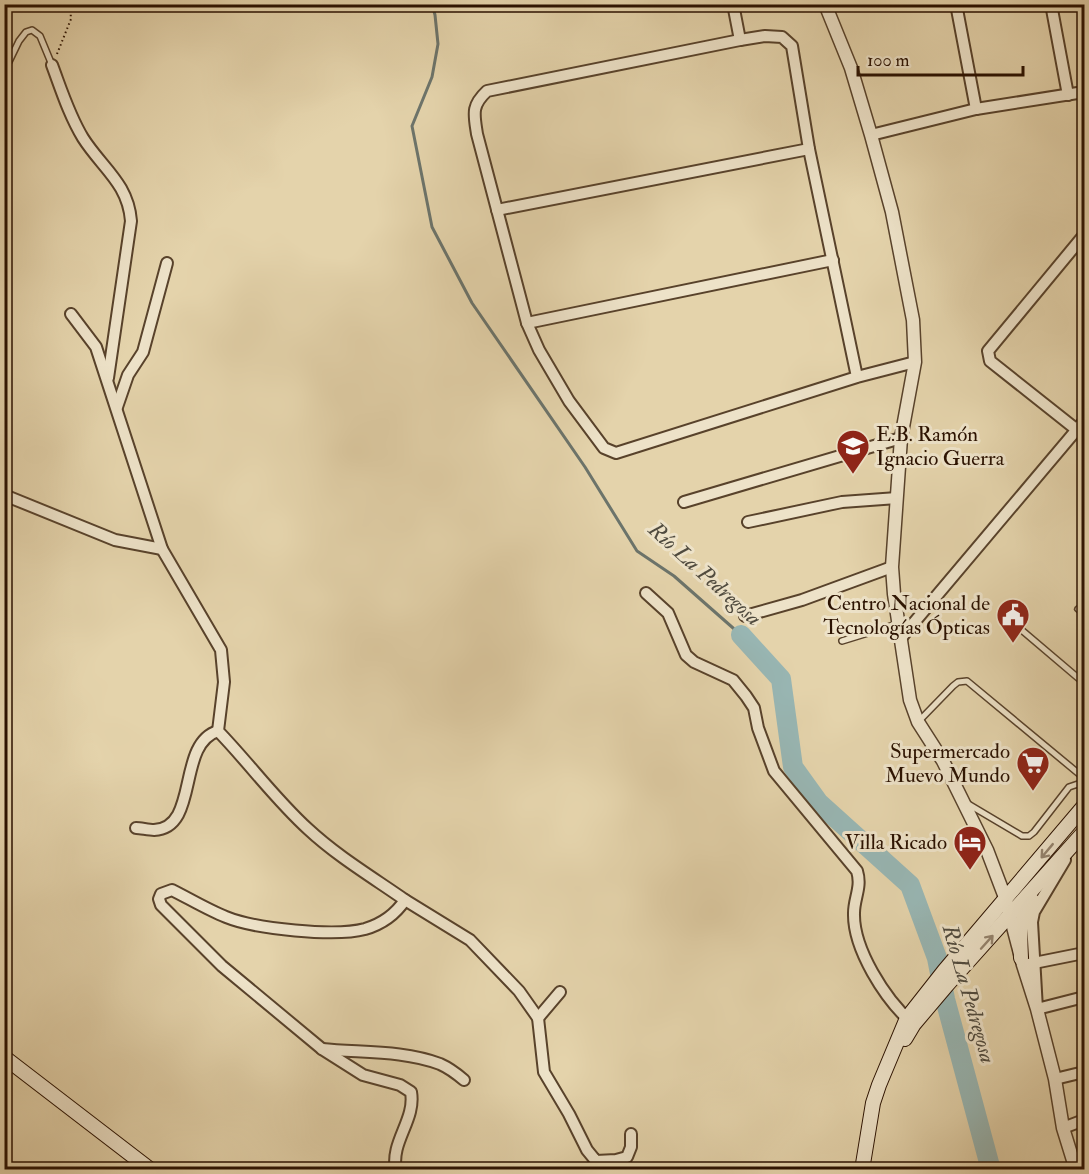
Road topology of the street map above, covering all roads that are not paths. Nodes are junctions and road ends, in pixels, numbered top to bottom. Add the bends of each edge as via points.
1 (734, 4) edge
2 (825, 4) edge
3 (956, 4) edge
4 (1051, 4) edge
5 (740, 40) junction
6 (52, 65) joint
7 (4, 72) edge
8 (1084, 93) edge
9 (1068, 95) junction
10 (976, 109) junction
11 (871, 135) junction
12 (809, 149) junction
13 (497, 210) junction
14 (1084, 235) edge
15 (833, 260) junction
16 (167, 263) dead end
17 (71, 314) dead end
18 (527, 323) junction
19 (915, 362) junction
20 (857, 377) junction
21 (108, 381) junction
22 (117, 407) junction
23 (1084, 421) edge
24 (1077, 430) junction
25 (902, 438) junction
26 (4, 495) edge
27 (897, 498) junction
28 (684, 502) dead end
29 (748, 522) dead end
30 (162, 549) junction
31 (892, 567) junction
32 (646, 593) dead end
33 (1078, 609) dead end
34 (1084, 614) edge
35 (745, 616) dead end
36 (1011, 621) dead end
37 (898, 624) junction
38 (901, 638) junction
39 (842, 641) dead end
40 (1084, 683) edge
41 (918, 722) junction
42 (218, 730) junction
43 (1084, 778) edge
44 (1084, 791) edge
45 (964, 801) junction
46 (1084, 806) edge
47 (135, 828) dead end
48 (1084, 832) edge
49 (1070, 849) junction
50 (405, 900) junction
51 (1006, 900) junction
52 (1011, 915) junction
53 (1084, 953) edge
54 (1026, 962) junction
55 (940, 988) junction
56 (560, 992) dead end
57 (1084, 997) edge
58 (1037, 1008) junction
59 (538, 1018) junction
60 (910, 1021) junction
61 (322, 1049) junction
62 (4, 1057) edge
63 (1084, 1072) edge
64 (1055, 1079) junction
65 (464, 1080) dead end
66 (1084, 1120) edge
67 (1062, 1128) junction
68 (631, 1134) dead end
69 (151, 1170) edge
70 (396, 1170) edge
71 (862, 1170) edge
72 (1076, 1170) edge

1 - 5 street
2 - 11 street
3 - 10 street
4 - 9 street
5 - 12 street via 782,37 792,46
5 - 13 street via 487,91 476,101 474,115
6 - 7 lane via 40,36 33,30 19,41
6 - 21 street via 84,141 122,187 130,207
8 - 9 street
9 - 10 street
10 - 11 street
11 - 19 street via 892,212 913,320
12 - 13 street
12 - 15 street
13 - 18 street
14 - 24 street via 988,351 990,361
15 - 18 street
15 - 20 street
16 - 22 street via 142,352 125,382
17 - 21 street via 96,347
18 - 20 street via 569,401 604,448 616,453
19 - 20 street
19 - 25 street
21 - 22 street
22 - 30 street
23 - 24 street
24 - 38 street
25 - 27 street
25 - 28 street
26 - 30 street via 115,540
27 - 29 street via 842,502
27 - 31 street
30 - 42 street via 221,650 224,682
31 - 35 street
31 - 37 street
32 - 60 street via 668,613 686,655 733,680 746,696 754,708 774,771 857,871 860,886 854,911 855,932 872,973 892,1004
33 - 34 lane
36 - 40 lane
37 - 38 street
37 - 39 lane
38 - 41 street via 910,700
41 - 43 lane via 953,686 967,681
41 - 45 street
42 - 47 street via 208,734 200,745 176,820 155,830
42 - 50 street via 308,829
44 - 45 lane via 1078,784 1069,787 1029,836 1022,836
45 - 51 street
46 -> 51 main road
48 - 49 main road
49 - 52 main road
49 - 54 main road via 1024,912 1020,929
50 - 59 street via 470,940 519,991
50 - 61 street via 392,917 365,929 345,932 262,927 227,918 172,891 161,894 161,905 174,920 222,966
51 - 52 street
51 - 55 main road via 944,971
52 - 54 street
55 -> 52 main road
53 - 54 street
54 - 58 street
55 - 60 main road
56 - 59 street
57 - 58 street
58 - 64 street
59 - 68 street via 544,1072 587,1150 596,1161 627,1157
60 - 71 main road via 873,1103
61 - 65 street via 415,1058 441,1065
61 - 70 street via 363,1075 411,1092 410,1117 399,1141
62 - 69 main road
63 - 64 street
64 - 67 street
66 - 67 street
67 - 72 street

